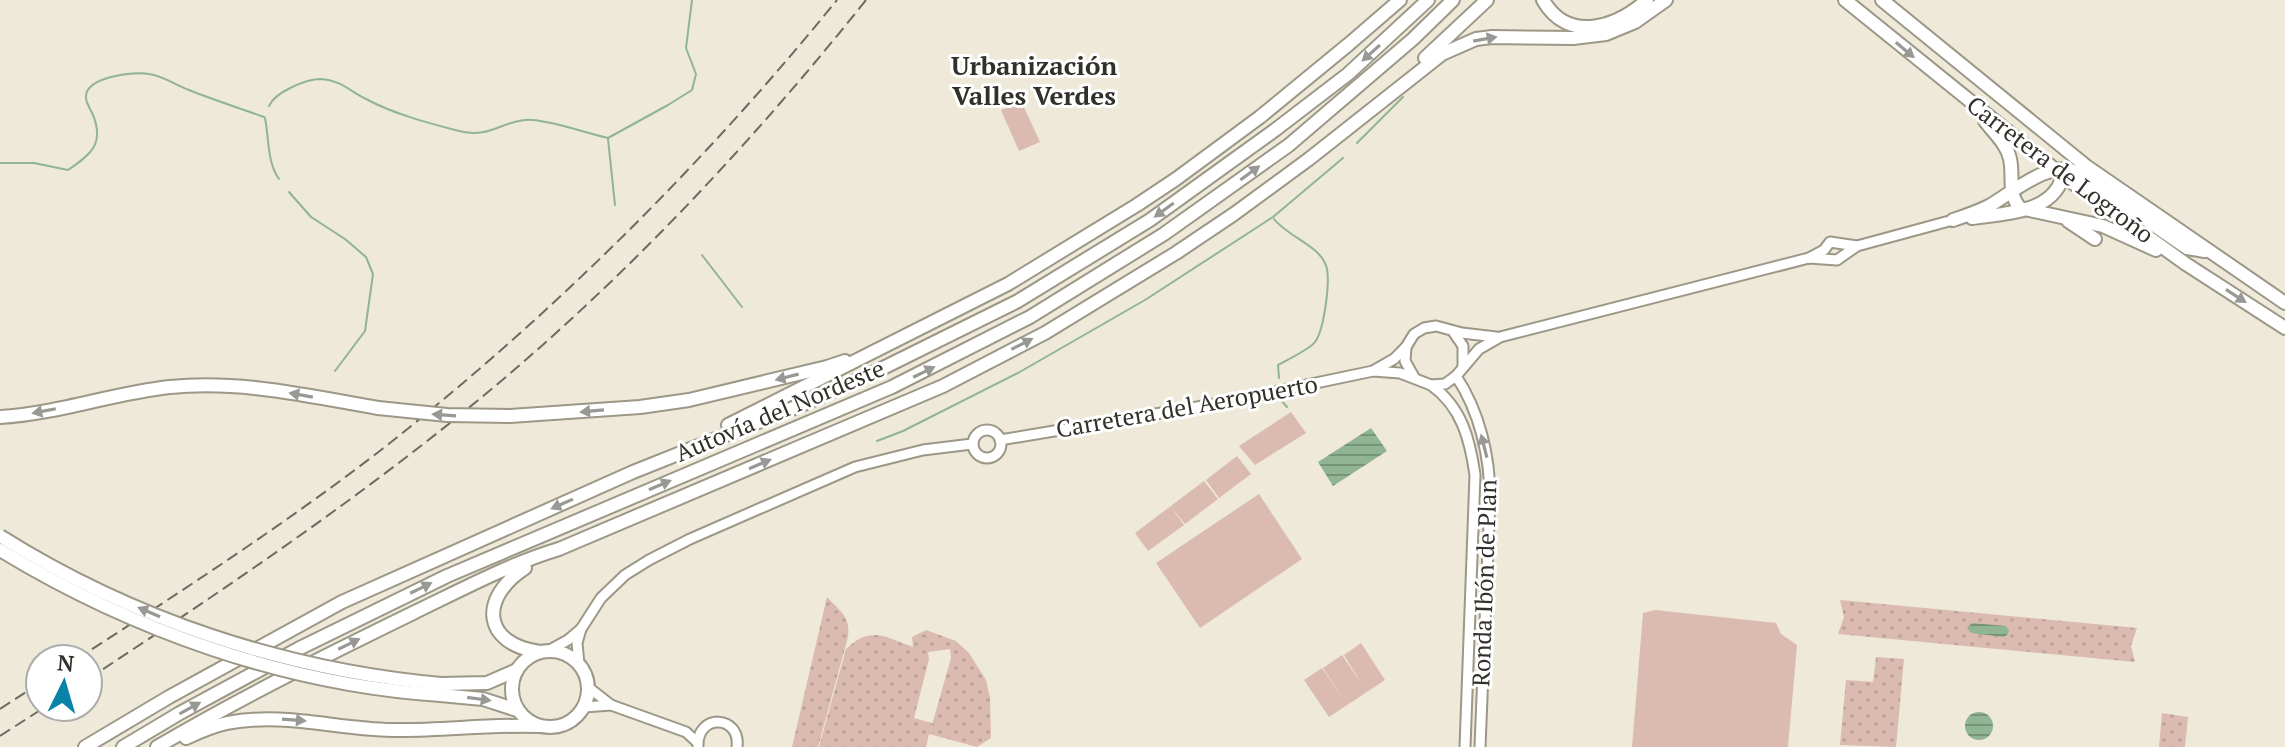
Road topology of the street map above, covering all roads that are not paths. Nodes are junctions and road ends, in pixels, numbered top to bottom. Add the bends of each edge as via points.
1 (1383, 0) edge
2 (1400, 0) edge
3 (1428, 0) edge
4 (1453, 0) edge
5 (1487, 0) edge
6 (1543, 0) edge
7 (1647, 0) edge
8 (1666, 0) edge
9 (1845, 0) edge
10 (1882, 0) edge
11 (1349, 44) junction
12 (1383, 99) junction
13 (1971, 103) junction
14 (2062, 148) junction
15 (2061, 172) junction
16 (2011, 193) junction
17 (2022, 210) junction
18 (2062, 216) junction
19 (1953, 220) junction
20 (2095, 239) dead end
21 (1840, 244) junction
22 (1857, 246) junction
23 (2208, 251) junction
24 (1826, 254) junction
25 (1841, 256) junction
26 (2186, 264) junction
27 (2285, 303) edge
28 (2285, 328) edge
29 (1451, 330) junction
30 (1500, 337) junction
31 (1406, 347) junction
32 (876, 351) junction
33 (1463, 366) junction
34 (1373, 371) junction
35 (1456, 376) junction
36 (1416, 378) junction
37 (1431, 385) junction
38 (0, 417) edge
39 (1000, 440) junction
40 (972, 444) junction
41 (633, 472) junction
42 (0, 536) edge
43 (559, 549) junction
44 (0, 550) edge
45 (581, 629) junction
46 (544, 652) junction
47 (579, 664) junction
48 (517, 670) junction
49 (588, 687) junction
50 (440, 690) junction
51 (611, 705) junction
52 (584, 707) junction
53 (517, 710) junction
54 (539, 726) junction
55 (699, 740) edge
56 (740, 745) edge
57 (85, 747) edge
58 (123, 747) edge
59 (157, 747) edge
60 (165, 747) edge
61 (1465, 747) edge
62 (1480, 747) edge

1 - 11 highway
2 - 11 highway
3 -> 41 highway, Autovía del Nordeste via 1348,74 1275,130 1150,220 1018,301 806,403
58 -> 4 highway, Autovía del Nordeste via 298,649 447,576 892,387 1030,317 1164,234 1289,145
5 - 12 highway
6 - 7 highway via 1563,22 1589,27 1621,19
12 -> 8 highway via 1442,54 1476,39 1606,34
9 -> 13 highway, Carretera de Logroño
10 - 14 highway, Carretera de Logroño
11 - 32 highway via 1260,117 1137,205 1008,284
43 -> 12 highway via 943,386 1045,333 1234,214
13 - 15 highway, Carretera de Logroño
13 - 16 highway via 2008,151
14 - 15 highway
14 - 23 highway, Carretera de Logroño
15 - 16 highway via 2034,178
15 - 17 highway via 2052,196
15 - 23 highway via 2077,171 2187,248
15 - 26 highway, Carretera de Logroño
16 - 17 highway
16 - 19 highway
17 - 18 highway
17 - 19 highway
18 - 20 highway
18 - 26 highway via 2103,226
19 - 22 main road, Carretera del Aeropuerto
21 - 22 main road, Carretera del Aeropuerto
21 - 24 main road, Carretera del Aeropuerto via 1830,242
21 - 25 main road
22 - 25 main road, Carretera del Aeropuerto
23 - 27 highway, Carretera de Logroño
24 - 25 main road, Carretera del Aeropuerto via 1837,260
24 - 30 main road, Carretera del Aeropuerto
26 -> 28 highway, Carretera de Logroño
29 - 30 main road, Carretera del Aeropuerto
29 - 31 main road, Carretera del Aeropuerto via 1424,328
29 - 33 main road via 1463,346
30 - 33 main road, Carretera del Aeropuerto
31 - 34 main road, Carretera del Aeropuerto
31 - 36 main road via 1405,361
32 -> 38 highway, bridge via 689,400 627,409 447,415 215,385 167,388
32 - 41 highway via 746,418 641,463
33 - 35 main road, Carretera del Aeropuerto
34 - 36 main road, Carretera del Aeropuerto
34 - 39 main road, Carretera del Aeropuerto
35 - 37 main road
62 -> 35 main road, Ronda Ibón de Plan via 1489,470 1479,428
36 - 37 main road, Carretera del Aeropuerto
37 - 61 main road, Ronda Ibón de Plan via 1448,399 1465,428 1475,475
39 - 40 main road, Carretera del Aeropuerto via 995,432 983,430
39 - 40 main road, Carretera del Aeropuerto via 999,451 989,458 979,456
40 - 45 main road, Carretera del Aeropuerto via 855,467 690,539 625,575 601,598
41 -> 57 highway, Autovía del Nordeste via 342,602
50 -> 42 highway, bridge via 326,668 205,634 78,580
43 - 46 highway via 513,576 493,609 504,639 521,649
59 -> 43 highway via 328,654
44 - 50 highway, bridge via 56,583 192,642 329,680 404,692
45 - 46 main road, Carretera del Aeropuerto
45 - 47 main road
46 - 47 highway via 562,653
46 - 48 highway via 526,659
47 - 49 highway
48 - 50 highway via 487,683
48 - 53 highway via 511,687
49 - 51 main road
49 - 52 highway
50 -> 53 highway
51 - 52 main road
51 - 55 main road
52 - 54 highway via 566,724
53 - 54 highway
60 -> 54 highway via 227,723 263,719 390,730
55 - 56 main road via 710,723 723,723 735,731

